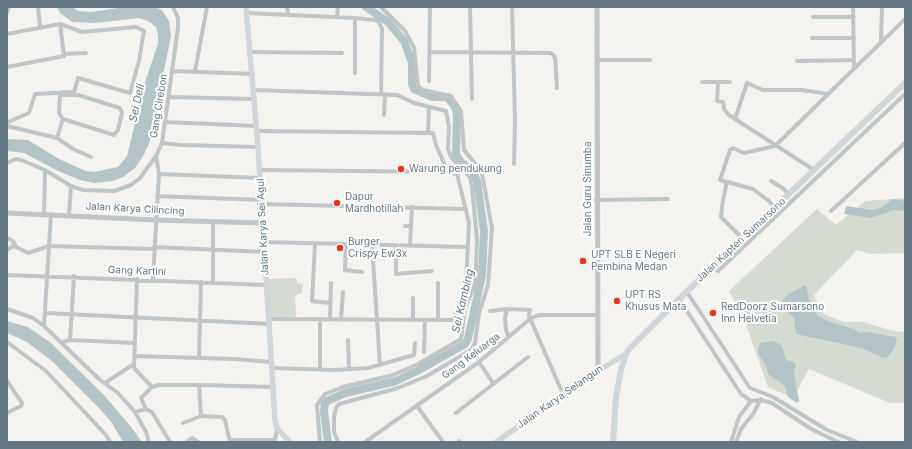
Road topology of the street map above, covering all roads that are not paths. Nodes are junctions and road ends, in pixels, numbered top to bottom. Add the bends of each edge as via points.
1 (9, 7) edge
2 (38, 7) edge
3 (173, 7) edge
4 (207, 7) edge
5 (287, 7) edge
6 (338, 7) edge
7 (380, 7) edge
8 (430, 7) edge
9 (470, 7) edge
10 (512, 7) edge
11 (597, 7) edge
12 (853, 7) edge
13 (882, 7) edge
14 (246, 10) edge
15 (7, 13) edge
16 (288, 14) junction
17 (337, 17) junction
18 (813, 17) dead end
19 (854, 17) junction
20 (355, 18) junction
21 (905, 19) edge
22 (60, 24) junction
23 (40, 26) junction
24 (7, 34) edge
25 (812, 38) dead end
26 (854, 38) junction
27 (882, 41) junction
28 (250, 52) junction
29 (430, 52) junction
30 (470, 52) junction
31 (513, 52) junction
32 (86, 53) dead end
33 (342, 53) dead end
34 (64, 54) junction
35 (597, 60) junction
36 (650, 60) dead end
37 (854, 60) junction
38 (797, 61) dead end
39 (7, 67) edge
40 (854, 67) junction
41 (172, 71) junction
42 (195, 71) junction
43 (355, 73) dead end
44 (252, 74) junction
45 (429, 81) dead end
46 (702, 82) dead end
47 (718, 82) junction
48 (730, 82) dead end
49 (905, 83) edge
50 (557, 88) dead end
51 (254, 90) junction
52 (383, 94) junction
53 (828, 94) junction
54 (905, 94) edge
55 (169, 97) junction
56 (472, 98) dead end
57 (254, 99) junction
58 (429, 107) junction
59 (384, 115) dead end
60 (63, 119) junction
61 (735, 119) junction
62 (165, 122) junction
63 (8, 123) edge
64 (257, 129) junction
65 (428, 133) junction
66 (57, 138) junction
67 (162, 143) junction
68 (905, 143) edge
69 (775, 146) junction
70 (845, 146) junction
71 (258, 147) junction
72 (156, 156) junction
73 (91, 157) dead end
74 (7, 163) edge
75 (514, 164) dead end
76 (45, 170) junction
77 (260, 170) junction
78 (814, 170) junction
79 (448, 172) junction
80 (159, 174) junction
81 (260, 178) junction
82 (771, 181) dead end
83 (727, 182) junction
84 (71, 186) junction
85 (789, 195) junction
86 (157, 196) junction
87 (668, 199) dead end
88 (596, 200) junction
89 (262, 202) junction
90 (412, 207) junction
91 (466, 209) junction
92 (777, 211) junction
93 (831, 211) dead end
94 (7, 212) edge
95 (44, 214) junction
96 (51, 214) junction
97 (69, 215) junction
98 (155, 220) junction
99 (213, 222) junction
100 (263, 223) junction
101 (405, 226) dead end
102 (411, 226) junction
103 (7, 238) edge
104 (744, 241) junction
105 (264, 242) junction
106 (315, 244) junction
107 (346, 244) junction
108 (372, 245) junction
109 (14, 246) junction
110 (49, 246) junction
111 (396, 246) junction
112 (410, 246) junction
113 (468, 246) junction
114 (154, 248) junction
115 (214, 249) junction
116 (7, 250) edge
117 (264, 252) junction
118 (432, 271) dead end
119 (362, 272) dead end
120 (7, 275) edge
121 (47, 275) junction
122 (74, 276) junction
123 (137, 279) junction
124 (153, 279) junction
125 (201, 282) junction
126 (213, 282) junction
127 (331, 283) dead end
128 (438, 283) dead end
129 (266, 285) junction
130 (343, 292) dead end
131 (687, 292) junction
132 (413, 298) dead end
133 (679, 299) junction
134 (330, 302) junction
135 (7, 308) edge
136 (507, 309) junction
137 (490, 311) dead end
138 (45, 313) junction
139 (75, 314) junction
140 (597, 315) junction
141 (136, 317) junction
142 (320, 318) junction
143 (531, 318) junction
144 (330, 319) junction
145 (376, 319) junction
146 (200, 320) junction
147 (341, 320) junction
148 (413, 320) junction
149 (425, 320) junction
150 (438, 320) junction
151 (270, 321) junction
152 (44, 326) junction
153 (509, 337) junction
154 (70, 340) junction
155 (348, 340) dead end
156 (7, 342) edge
157 (62, 342) junction
158 (135, 343) junction
159 (415, 343) dead end
160 (724, 348) junction
161 (424, 352) dead end
162 (626, 354) junction
163 (715, 354) junction
164 (135, 356) junction
165 (528, 357) dead end
166 (199, 358) junction
167 (479, 362) junction
168 (134, 364) junction
169 (273, 365) junction
170 (380, 365) junction
171 (320, 369) junction
172 (349, 370) junction
173 (598, 370) junction
174 (7, 380) edge
175 (105, 383) junction
176 (493, 383) junction
177 (199, 385) junction
178 (152, 387) junction
179 (274, 387) junction
180 (750, 388) junction
181 (563, 394) junction
182 (764, 394) junction
183 (743, 396) junction
184 (760, 400) junction
185 (751, 401) junction
186 (417, 406) junction
187 (146, 409) junction
188 (135, 412) junction
189 (7, 413) edge
190 (456, 413) dead end
191 (201, 416) junction
192 (183, 422) dead end
193 (277, 428) junction
194 (503, 440) edge
195 (110, 442) edge
196 (149, 442) edge
197 (170, 442) edge
198 (187, 442) edge
199 (198, 442) edge
200 (229, 442) edge
201 (290, 442) edge
202 (320, 442) edge
203 (338, 442) edge
204 (365, 442) edge
205 (443, 442) edge
206 (496, 442) edge
207 (613, 442) edge
208 (731, 442) edge
209 (736, 442) edge
210 (838, 442) edge
211 (857, 442) edge

1 - 15 street
2 - 23 street
3 - 41 street, Gang Cirebon via 178,18 178,28
4 - 42 street
5 - 16 street
6 - 17 street
7 - 203 street via 405,31 414,48 418,86 422,90 451,96 461,111 464,150 482,174 492,228 488,285 479,313 475,343 471,350 427,376 398,388 339,404 334,417 334,432
8 - 29 street
9 - 30 street
10 - 31 street
11 - 35 street, Jalan Guru Sinumba
12 - 19 street
13 - 27 street
14 - 16 street
14 - 28 main road, Jalan Karya Sei Agul
16 - 17 street
17 - 20 street
18 - 19 street
19 - 26 street
20 - 43 street
20 - 52 street via 375,20 382,29
21 - 27 street
22 - 23 street
22 - 34 street
22 - 63 street via 82,32 136,27 142,29 144,34 131,91 122,92 78,78 74,92 35,94 29,113
23 - 24 street
25 - 26 street
26 - 37 street
27 - 40 street
28 - 33 street
28 - 44 main road, Jalan Karya Sei Agul
29 - 30 street
29 - 45 street
30 - 31 street
30 - 56 street
31 - 50 street via 554,55
31 - 75 street
32 - 34 street
34 - 39 street via 62,57
35 - 36 street
35 - 88 street, Jalan Guru Sinumba
37 - 38 street
37 - 40 street
40 - 53 street
41 - 42 street
41 - 55 street, Gang Cirebon
42 - 44 street
44 - 51 main road, Jalan Karya Sei Agul
46 - 47 street
47 - 48 street
47 - 61 street via 717,101 723,102 725,112
49 - 70 highway, Jalan Kapten Sumarsono
51 - 52 street
51 - 57 main road, Jalan Karya Sei Agul
52 - 58 street via 396,95
52 - 59 street
53 - 61 street via 802,90 763,90 747,83
53 - 69 street
54 - 70 street
55 - 57 street
55 - 62 street, Gang Cirebon
57 - 64 main road, Jalan Karya Sei Agul
58 - 65 street
58 - 202 street via 448,111 448,149 451,157 470,177 477,240 475,284 466,308 461,339 393,375 325,394 317,405
60 - 60 street via 59,113 60,95 78,95 120,108 122,113 114,136
60 - 66 street
61 - 69 street
62 - 64 street
62 - 67 street, Gang Cirebon
63 - 66 street
64 - 65 street
64 - 71 main road, Jalan Karya Sei Agul
65 - 79 street via 434,134
66 - 73 street
67 - 71 street
67 - 72 street, Gang Cirebon
68 - 93 street
69 - 78 street
69 - 83 street via 744,153 731,148 720,179
70 - 78 highway, Jalan Kapten Sumarsono
70 - 92 street
71 - 77 main road, Jalan Karya Sei Agul
72 - 80 street
72 - 84 street, Gang Cirebon via 140,178 131,185 114,191 83,190
74 - 76 street, Gang Cirebon via 18,160
76 - 84 street, Gang Cirebon
76 - 95 street
77 - 79 street
77 - 81 main road, Jalan Karya Sei Agul
78 - 85 highway, Jalan Kapten Sumarsono
79 - 91 street via 458,174 458,184
80 - 81 street
80 - 86 street
81 - 89 main road, Jalan Karya Sei Agul
82 - 85 street
83 - 92 street via 753,189
83 - 104 street via 721,216
84 - 97 street
85 - 92 highway, Jalan Kapten Sumarsono
86 - 89 street
86 - 98 street
87 - 88 street
88 - 140 street, Jalan Guru Sinumba
89 - 90 street
89 - 100 main road, Jalan Karya Sei Agul
90 - 91 street
90 - 102 street
91 - 113 street
92 - 104 highway, Jalan Kapten Sumarsono
94 - 95 street, Jalan Karya Cilincing
95 - 96 street, Jalan Karya Cilincing
96 - 97 street, Jalan Karya Cilincing
96 - 110 street
97 - 98 street, Jalan Karya Cilincing
98 - 99 street, Jalan Karya Cilincing
98 - 114 street
99 - 100 street, Jalan Karya Cilincing
99 - 115 street
100 - 105 main road, Jalan Karya Sei Agul
101 - 102 street
102 - 112 street
103 - 109 street via 14,242
104 - 131 highway, Jalan Kapten Sumarsono
105 - 106 street
105 - 117 main road, Jalan Karya Sei Agul
106 - 107 street
106 - 134 street via 312,301
107 - 108 street
107 - 119 street via 345,270
108 - 111 street
108 - 145 street
109 - 110 street via 28,253
109 - 116 street
110 - 114 street
110 - 121 street
111 - 112 street
111 - 118 street via 396,274
112 - 113 street
113 - 150 street via 465,289 456,317 451,320
114 - 115 street
114 - 124 street
115 - 117 street
115 - 126 street
117 - 129 main road, Jalan Karya Sei Agul
120 - 121 street, Gang Kartini
121 - 122 street, Gang Kartini
121 - 138 street
122 - 123 street, Gang Kartini
122 - 139 street
123 - 124 street, Gang Kartini
123 - 141 street
124 - 125 street, Gang Kartini
125 - 126 street, Gang Kartini
125 - 146 street
126 - 129 street, Gang Kartini
127 - 134 street
128 - 150 street
129 - 151 main road, Jalan Karya Sei Agul
130 - 147 street
131 - 133 highway, Jalan Kapten Sumarsono
131 - 160 street
132 - 148 street
133 - 162 highway, Jalan Kapten Sumarsono
133 - 163 street
134 - 144 street
135 - 152 street via 33,318
136 - 137 street
136 - 143 street via 530,310
136 - 153 street via 505,318
138 - 139 street
138 - 152 street
139 - 141 street
139 - 154 street
140 - 143 street via 539,315
140 - 173 street, Jalan Guru Sinumba
141 - 146 street
141 - 158 street
142 - 144 street
142 - 151 street
142 - 171 street
143 - 153 street, Gang Keluarga
143 - 181 street
144 - 147 street
145 - 147 street
145 - 148 street
145 - 170 street
146 - 151 street
146 - 166 street
148 - 149 street
149 - 150 street
149 - 161 street
151 - 169 main road, Jalan Karya Sei Agul
152 - 157 street
153 - 167 street, Gang Keluarga
154 - 157 street
154 - 158 street
155 - 172 street
156 - 195 street via 46,371
157 - 175 street
158 - 164 street
159 - 170 street via 414,355
160 - 163 street
160 - 180 street
162 - 173 main road, Jalan Karya Selangun
162 - 207 highway, Jalan Kapten Sumarsono via 616,397
163 - 183 street
164 - 166 street
164 - 168 street
165 - 176 street
166 - 169 street
167 - 176 street
167 - 186 street, Gang Keluarga
168 - 175 street
168 - 178 street via 136,372
169 - 171 street
169 - 179 main road, Jalan Karya Sei Agul
170 - 172 street
171 - 172 street
173 - 181 main road, Jalan Karya Selangun
174 - 189 street via 22,404
175 - 188 street
176 - 190 street
177 - 178 street
177 - 179 street
177 - 191 street
178 - 187 street via 141,398
179 - 193 main road, Jalan Karya Sei Agul
180 - 182 street
180 - 183 street
181 - 194 main road, Jalan Karya Selangun
182 - 184 street
182 - 211 street via 827,430
183 - 185 street
184 - 185 street
184 - 209 street via 754,414 741,429
184 - 210 street via 772,403 811,429
185 - 208 street via 739,417
186 - 204 street, Gang Keluarga
186 - 205 street
187 - 188 street
187 - 197 street via 156,415
188 - 196 street
191 - 192 street
191 - 200 street via 224,418
193 - 200 street via 275,440
193 - 201 main road
194 - 206 main road, Jalan Karya Selangun
198 - 199 street via 192,438

